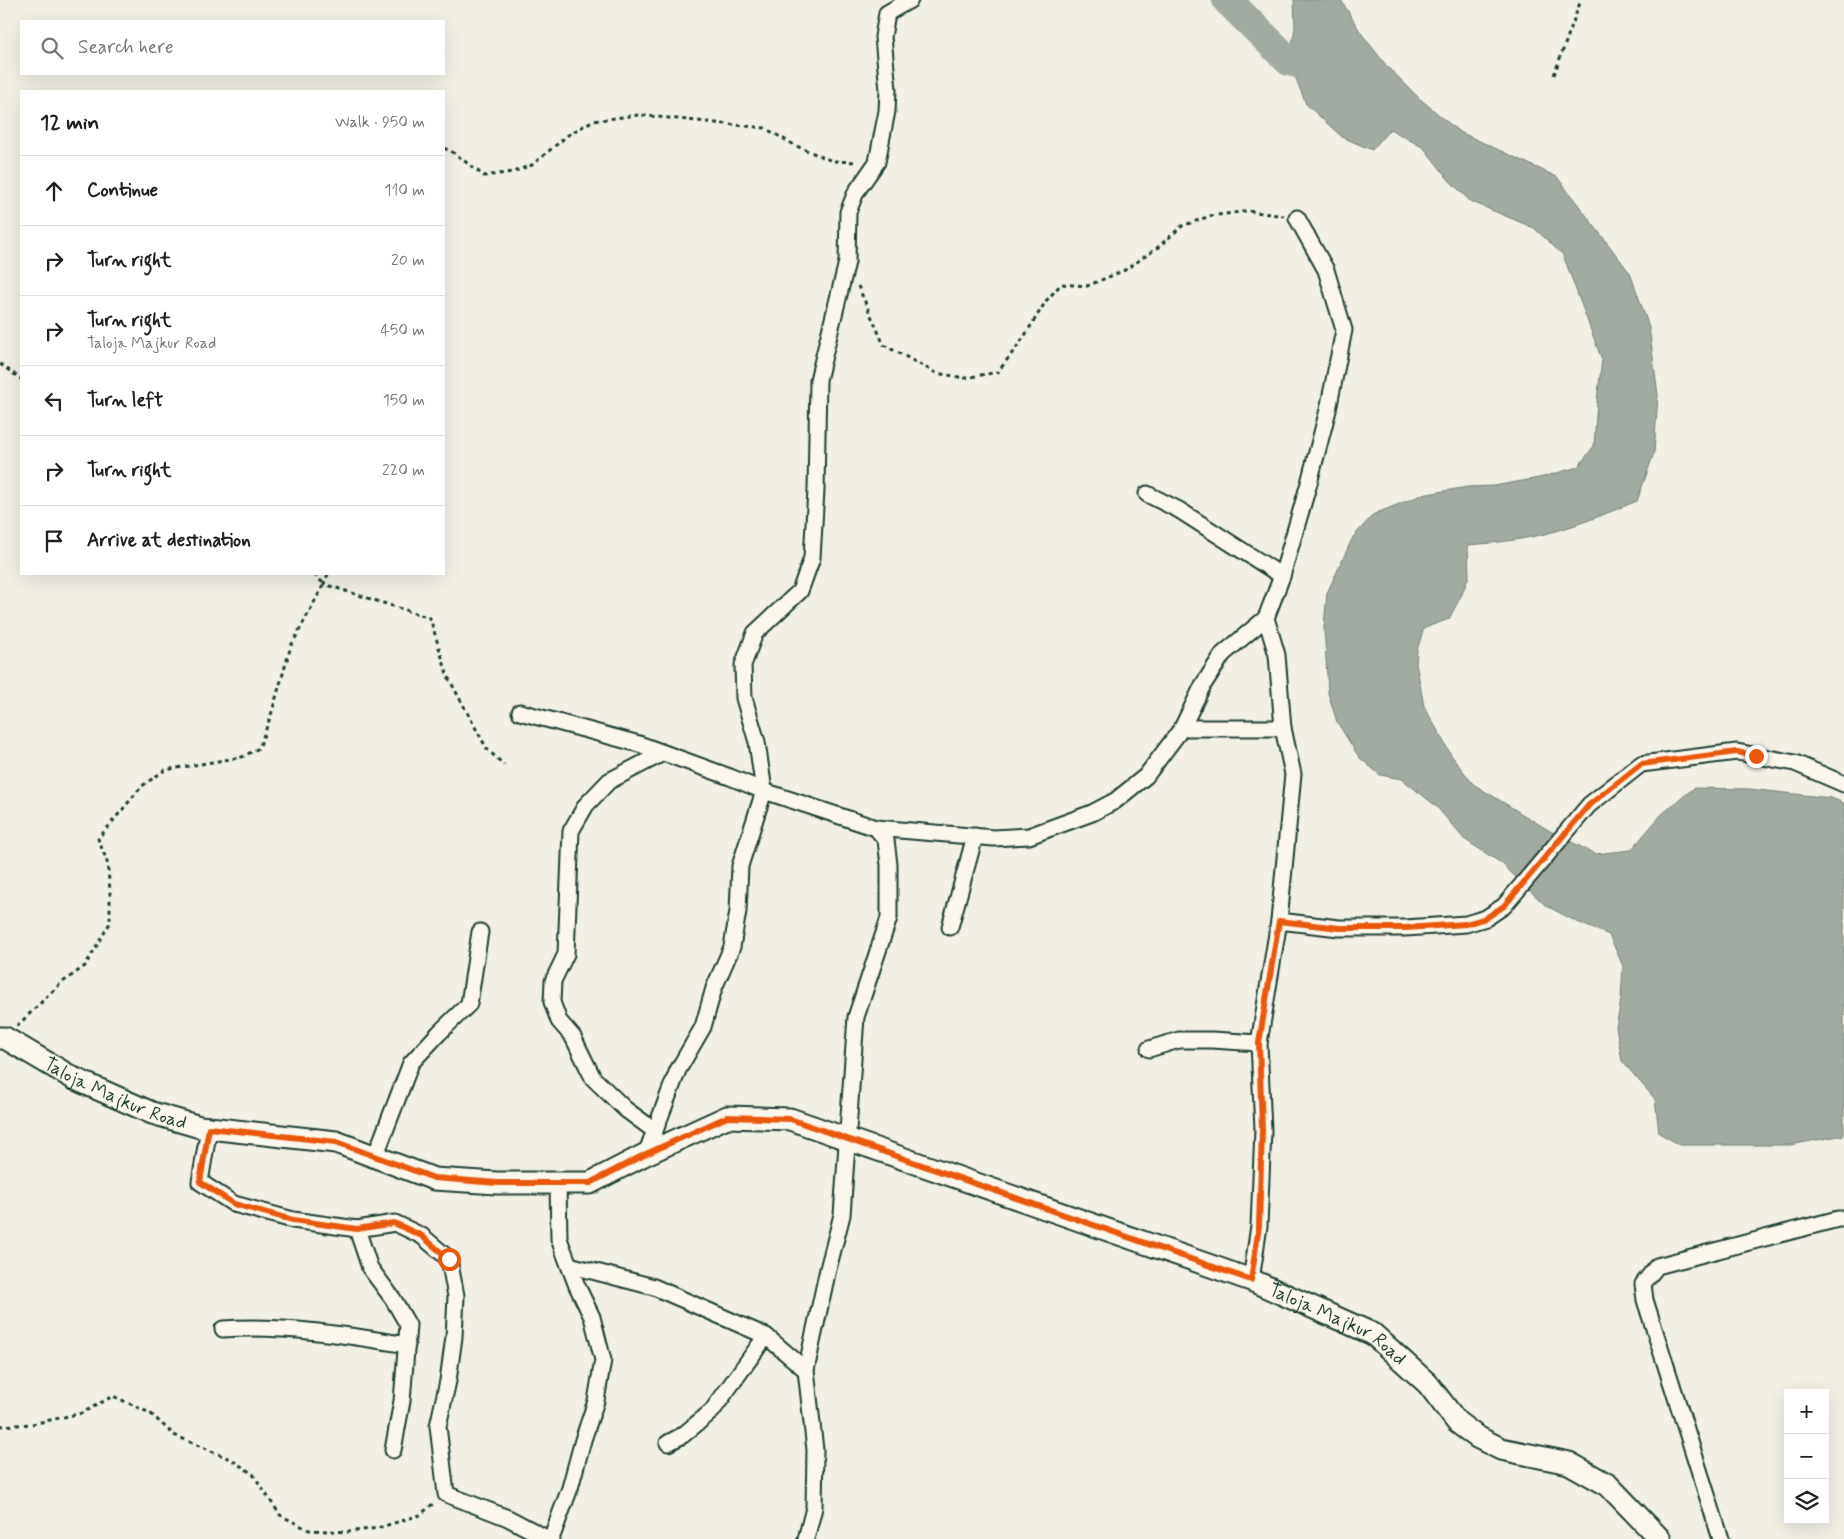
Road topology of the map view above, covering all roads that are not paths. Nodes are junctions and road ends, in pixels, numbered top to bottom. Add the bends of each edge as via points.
1 (910, 0) edge
2 (1297, 218) road end
3 (1147, 494) dead end
4 (1282, 576) junction
5 (1266, 618) junction
6 (520, 712) dead end
7 (1182, 728) junction
8 (1283, 728) junction
9 (663, 753) junction
10 (1844, 784) edge
11 (764, 791) junction
12 (876, 828) junction
13 (975, 836) junction
14 (1279, 921) junction
15 (950, 927) dead end
16 (480, 932) dead end
17 (2, 1038) edge
18 (1259, 1043) junction
19 (1148, 1049) dead end
20 (209, 1128) junction
21 (655, 1131) junction
22 (847, 1139) junction
23 (646, 1154) junction
24 (375, 1157) junction
25 (558, 1183) junction
26 (1844, 1219) edge
27 (357, 1229) junction
28 (569, 1265) junction
29 (1251, 1280) junction
30 (223, 1330) dead end
31 (766, 1336) junction
32 (407, 1345) junction
33 (806, 1370) junction
34 (668, 1443) dead end
35 (393, 1450) dead end
36 (549, 1539) edge
37 (806, 1539) edge
38 (1660, 1539) edge
39 (1721, 1539) edge

1 - 11 street via 887,13 884,37 887,111 877,162 856,192 848,212 847,262 818,380 812,558 800,591 755,633 743,665 744,698 757,742
2 - 4 street via 1326,270 1344,330 1310,483
3 - 4 street via 1180,510
4 - 5 street
5 - 7 street via 1223,654
5 - 8 street via 1277,655
6 - 9 street
7 - 8 street
7 - 13 street via 1146,776 1092,813 1029,836
8 - 14 street via 1293,774
9 - 11 street
9 - 21 street via 609,781 586,805 571,831 566,954 552,982 552,1002 559,1021 573,1037 593,1078 625,1109
10 - 14 street via 1796,762 1737,752 1641,764 1589,805 1504,906 1486,918 1466,924 1405,928 1339,928
11 - 12 street
11 - 21 street via 740,866 732,947 714,988 703,1027 678,1070
12 - 13 street
12 - 22 street via 886,840 889,918 856,1017
13 - 15 street
14 - 18 street
16 - 24 street via 469,1004 411,1063
17 - 20 street, Taloja Majkur Road via 94,1088 152,1113
18 - 19 street via 1178,1040
18 - 29 street via 1260,1216
20 - 24 street, Taloja Majkur Road via 336,1142
20 - 27 street via 200,1182 234,1204 293,1220
21 - 23 street
22 - 23 street, Taloja Majkur Road via 790,1119 727,1117
22 - 29 street, Taloja Majkur Road
22 - 33 street via 842,1215
23 - 25 street, Taloja Majkur Road via 590,1183
24 - 25 street, Taloja Majkur Road via 434,1178
25 - 28 street via 559,1239
26 - 39 street via 1657,1266 1643,1284 1645,1300
27 - 32 street via 370,1268 408,1325
27 - 36 street via 394,1223 422,1236 449,1259 456,1296 454,1337 438,1426 446,1494 508,1518
28 - 31 street via 654,1288
28 - 36 street via 592,1316 603,1360 596,1401 570,1488
29 - 38 street, Taloja Majkur Road via 1372,1334 1428,1384 1457,1422 1478,1437 1501,1449 1569,1463 1608,1485
30 - 32 street via 251,1327 352,1336
31 - 33 street
31 - 34 street via 712,1411
32 - 35 street via 402,1402
33 - 37 street via 815,1450 814,1508

